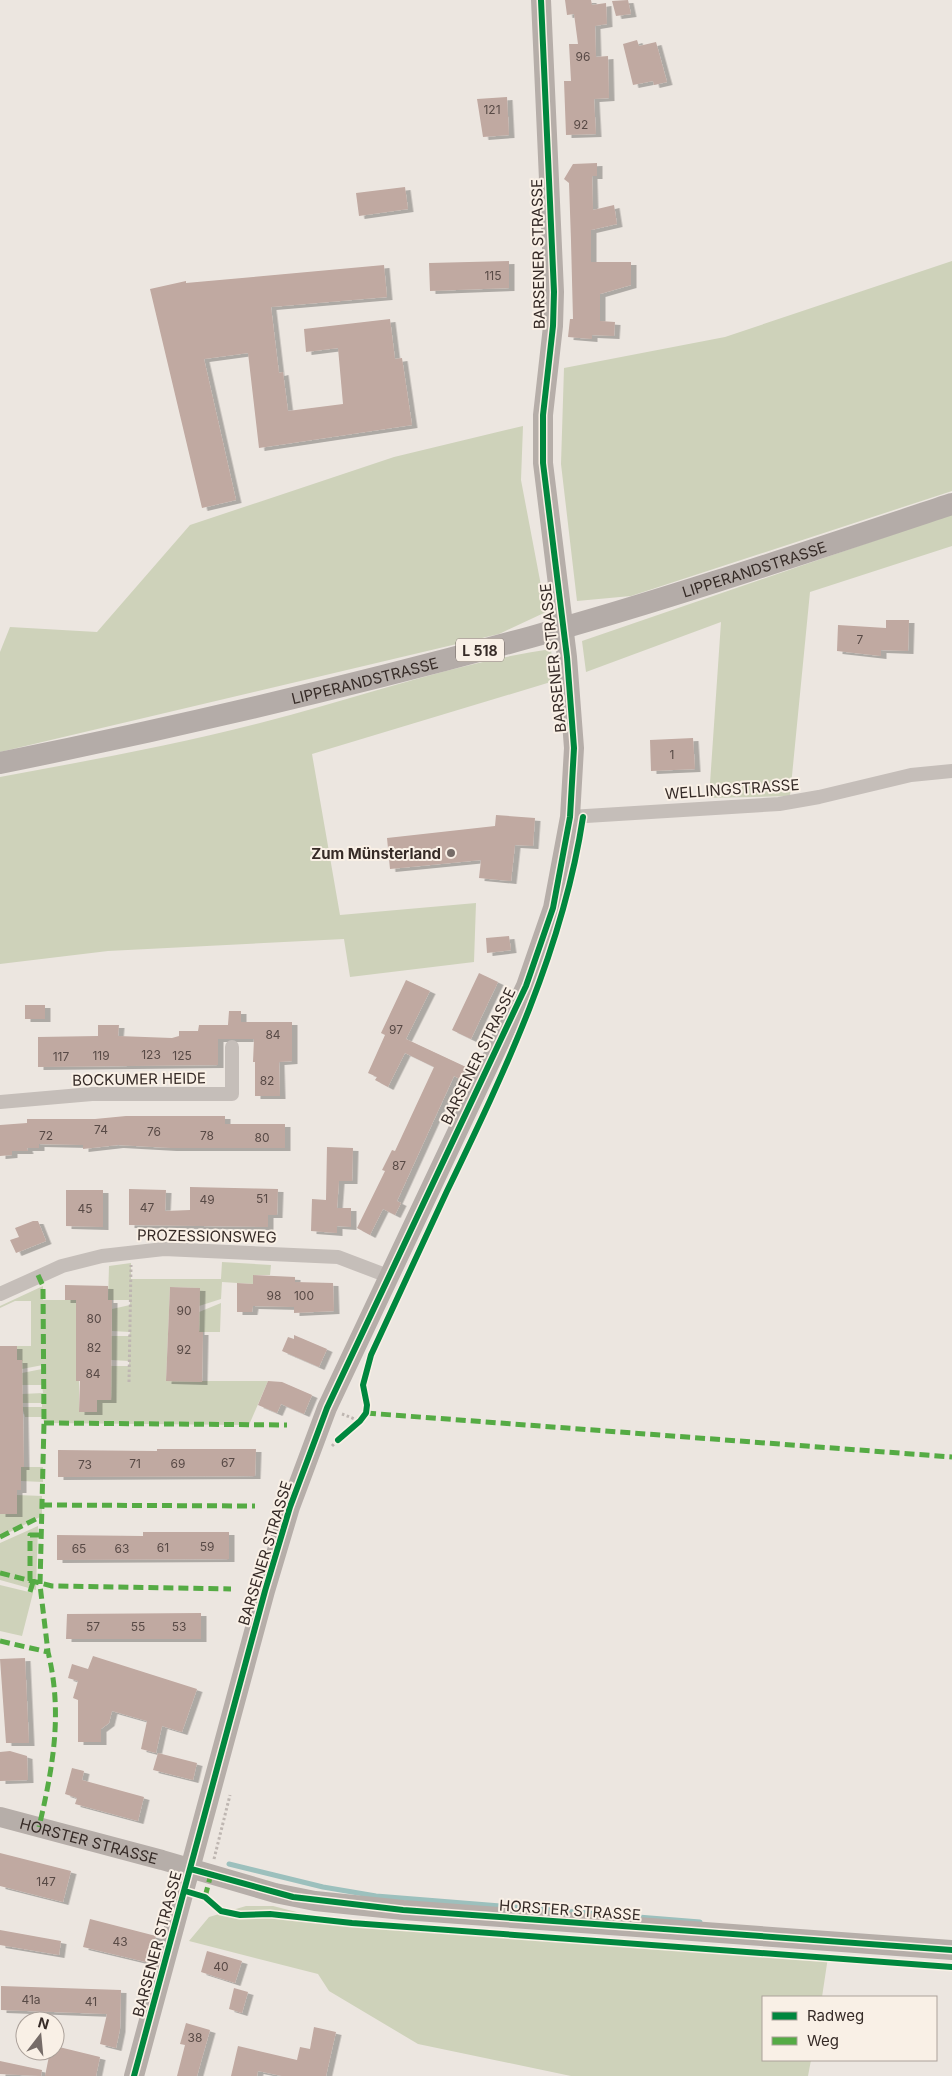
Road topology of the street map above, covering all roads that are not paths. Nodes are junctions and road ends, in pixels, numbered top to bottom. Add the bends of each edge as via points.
1 (542, 0) edge
2 (952, 504) edge
3 (0, 762) edge
4 (952, 771) edge
5 (570, 817) junction
6 (232, 1047) dead end
7 (0, 1102) edge
8 (388, 1276) junction
9 (0, 1294) edge
10 (0, 1817) edge
11 (191, 1869) junction
12 (952, 1950) edge
13 (134, 2076) edge

1 - 5 street, BARSENER STRASSE via 554,292 543,415 543,463 567,657 574,748
2 - 3 main road, LIPPERANDSTRASSE / L 518 via 532,636 288,700 120,739
4 - 5 street, WELLINGSTRASSE via 911,775 786,803
5 - 8 street, BARSENER STRASSE via 553,908 535,962
6 - 7 street, BOCKUMER HEIDE via 232,1094 92,1094
8 - 9 street, PROZESSIONSWEG via 352,1260 331,1256 222,1251 131,1252 62,1266
8 - 11 street, BARSENER STRASSE via 319,1426 290,1507
10 - 11 street, HORSTER STRASSE
11 - 12 street, HORSTER STRASSE via 274,1893 325,1902
11 - 13 street, BARSENER STRASSE

